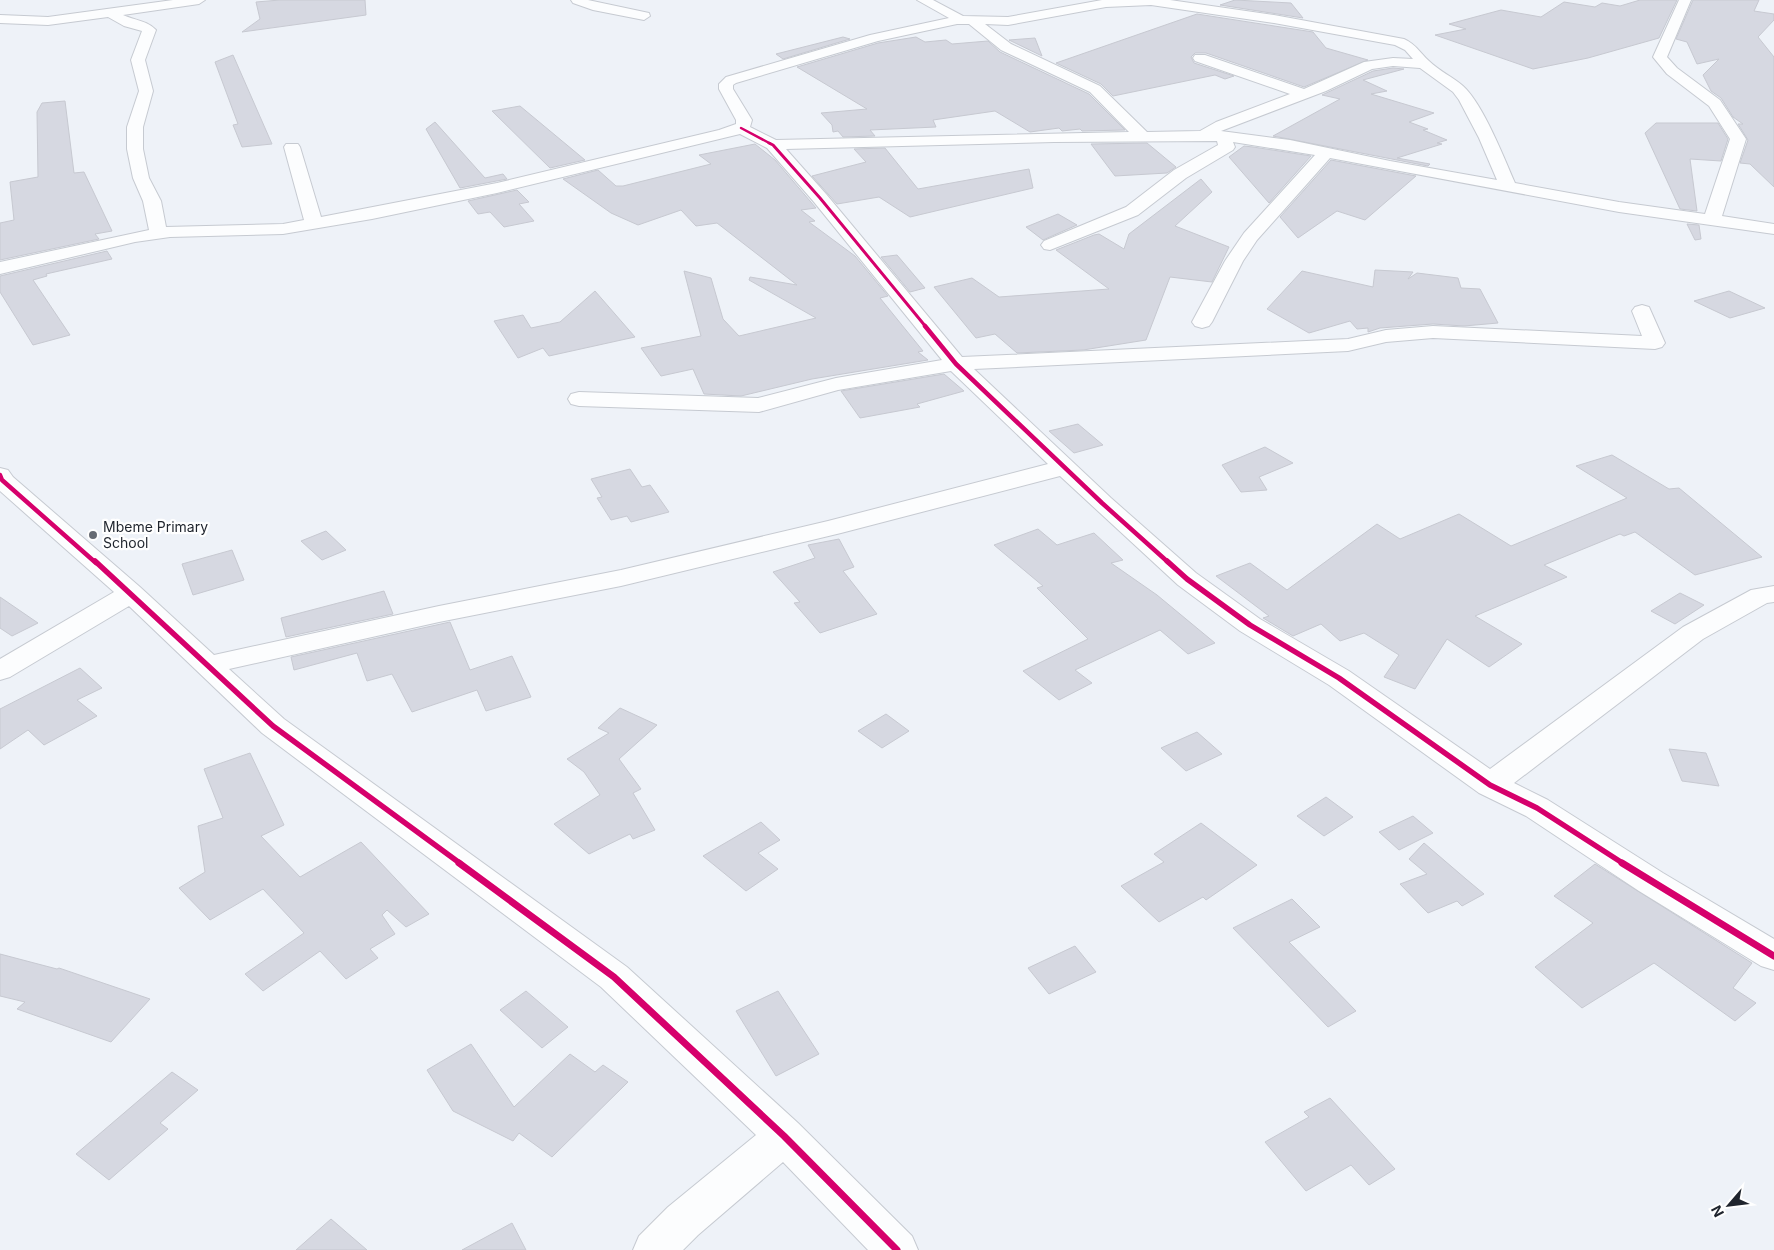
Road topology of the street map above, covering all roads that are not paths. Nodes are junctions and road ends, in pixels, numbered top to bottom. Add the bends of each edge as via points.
1 (199, 0) edge
2 (577, 0) edge
3 (923, 0) edge
4 (1685, 0) edge
5 (110, 13) junction
6 (644, 16) dead end
7 (0, 19) edge
8 (965, 21) junction
9 (1200, 58) dead end
10 (1424, 64) junction
11 (1304, 94) junction
12 (741, 128) junction
13 (1141, 135) junction
14 (1204, 135) junction
15 (1223, 136) junction
16 (773, 145) junction
17 (292, 148) dead end
18 (1326, 153) junction
19 (1509, 188) junction
20 (1712, 220) junction
21 (314, 223) junction
22 (1774, 229) edge
23 (159, 234) junction
24 (1050, 245) dead end
25 (0, 268) edge
26 (1642, 311) dead end
27 (1202, 322) dead end
28 (956, 364) junction
29 (579, 399) dead end
30 (1065, 467) junction
31 (1, 478) edge
32 (131, 593) junction
33 (1774, 594) edge
34 (208, 665) junction
35 (0, 671) edge
36 (1490, 785) junction
37 (1774, 956) edge
38 (784, 1136) junction
39 (654, 1250) edge
40 (897, 1250) edge

1 - 5 street
2 - 6 street
3 - 8 street
4 - 20 street via 1660,56 1672,72 1715,104 1738,139
5 - 7 street via 48,20
5 - 23 street via 149,30 138,60 146,91 135,128 135,148
8 - 10 street via 1008,21 1106,3 1151,1 1283,20 1399,42 1410,47
8 - 12 street via 874,38 731,80 726,89 744,120
8 - 13 street via 1006,47 1095,89
9 - 11 street
10 - 11 street via 1376,63
10 - 19 street via 1466,98
11 - 14 street via 1221,125
12 - 16 street
12 - 21 street via 497,188
13 - 14 street
13 - 16 street
14 - 15 street
15 - 18 street
15 - 24 street via 1227,147 1180,174 1132,211
16 - 28 street
17 - 21 street
18 - 19 street
18 - 27 street via 1250,237
19 - 20 street
20 - 22 street
21 - 23 street via 282,229
23 - 25 street
26 - 28 street via 1655,343 1433,332 1386,336 1348,345
28 - 29 street via 836,384 760,405
28 - 30 street
30 - 34 street via 832,528 621,578
30 - 36 street via 1187,579 1250,624 1339,678
31 - 32 street
32 - 34 street
32 - 35 street
33 - 36 street via 1760,596 1694,633
34 - 38 street via 273,726 614,977
36 - 37 street via 1537,808
38 - 39 street via 683,1221
38 - 40 street

